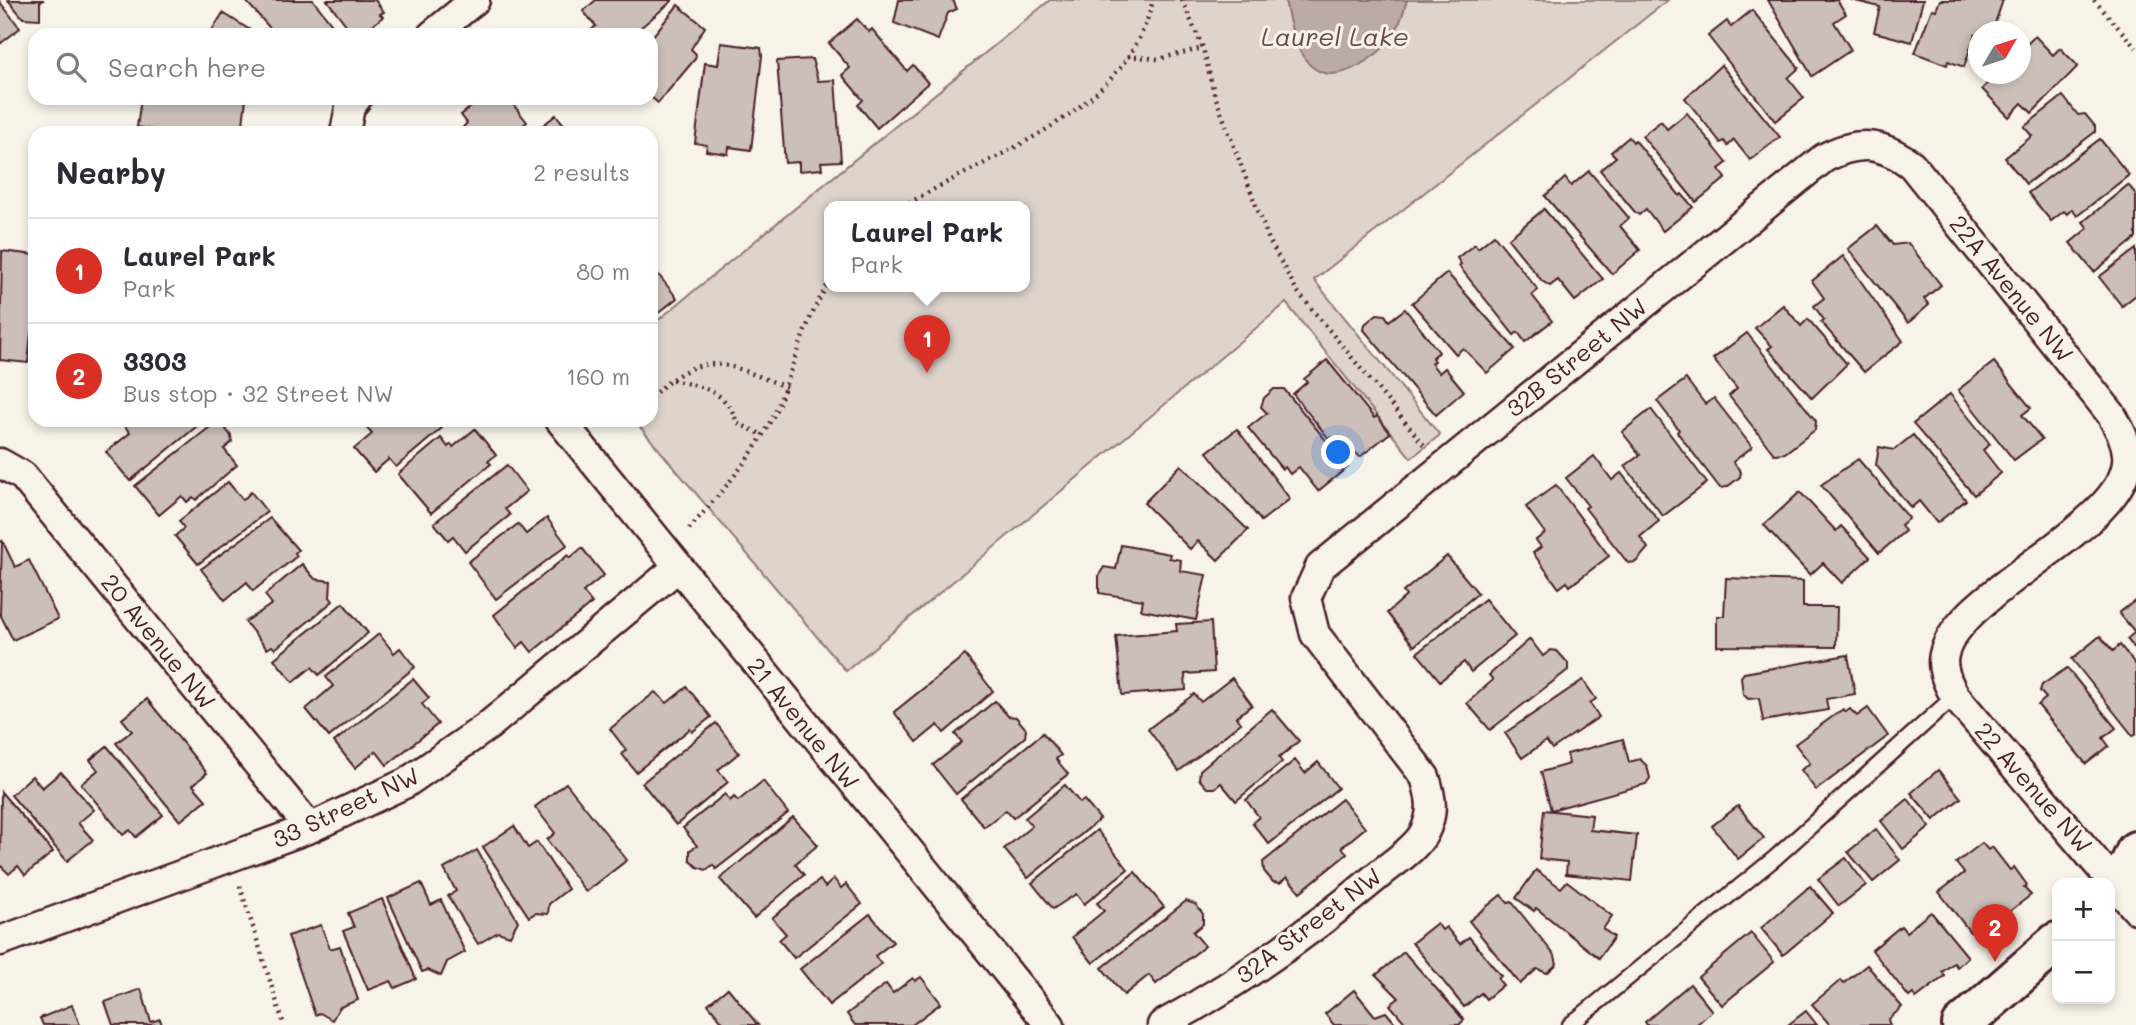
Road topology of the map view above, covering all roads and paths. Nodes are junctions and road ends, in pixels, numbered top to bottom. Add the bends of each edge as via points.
1 (475, 0) edge
2 (1153, 0) edge
3 (1182, 0) edge
4 (2094, 0) edge
5 (441, 28) edge
6 (1202, 48) junction
7 (2136, 48) edge
8 (1128, 56) junction
9 (353, 105) edge
10 (345, 126) edge
11 (1870, 145) joint
12 (914, 201) edge
13 (824, 290) edge
14 (671, 379) junction
15 (786, 387) junction
16 (658, 391) edge
17 (566, 427) edge
18 (763, 435) junction
19 (0, 463) edge
20 (1442, 467) junction
21 (672, 560) junction
22 (1943, 661) joint
23 (1955, 696) junction
24 (1434, 805) joint
25 (310, 828) junction
26 (2136, 851) edge
27 (232, 859) junction
28 (2125, 893) edge
29 (0, 941) edge
30 (2052, 946) edge
31 (284, 1025) edge
32 (1050, 1025) edge
33 (1162, 1025) edge
34 (1570, 1025) edge
35 (1962, 1025) edge

1 - 5 street
2 - 8 path via 1149,18
3 - 6 path
4 - 7 path
6 - 8 path via 1158,59
6 - 20 path via 1269,240 1297,291
8 - 12 path via 1109,83 1070,115
9 - 10 street
11 - 20 street, 32B Street NW via 1842,148 1824,158
11 - 22 street, 22A Avenue NW via 1893,151 1912,166 2111,414 2128,455 2118,489 2107,503 1964,621
13 - 15 path via 789,368
14 - 15 path via 694,364 721,365
14 - 16 path
14 - 18 path via 721,397 730,403 737,423
15 - 18 path
17 - 21 street, 21 Avenue NW
18 - 21 path
19 - 25 street, 20 Avenue NW via 23,476
20 - 24 street, 32B Street NW via 1329,558 1311,581 1306,598 1315,634 1413,758
21 - 25 street, 33 Street NW via 488,726 436,765 363,806
21 - 32 street, 21 Avenue NW
22 - 23 street, 22 Avenue NW
23 - 28 street, 22 Avenue NW
23 - 34 lane via 1775,858
24 - 33 street, 32A Street NW via 1423,835 1357,893 1262,965
25 - 27 street, 33 Street NW
26 - 28 street
27 - 29 street, 33 Street NW
27 - 31 path
30 - 35 street

